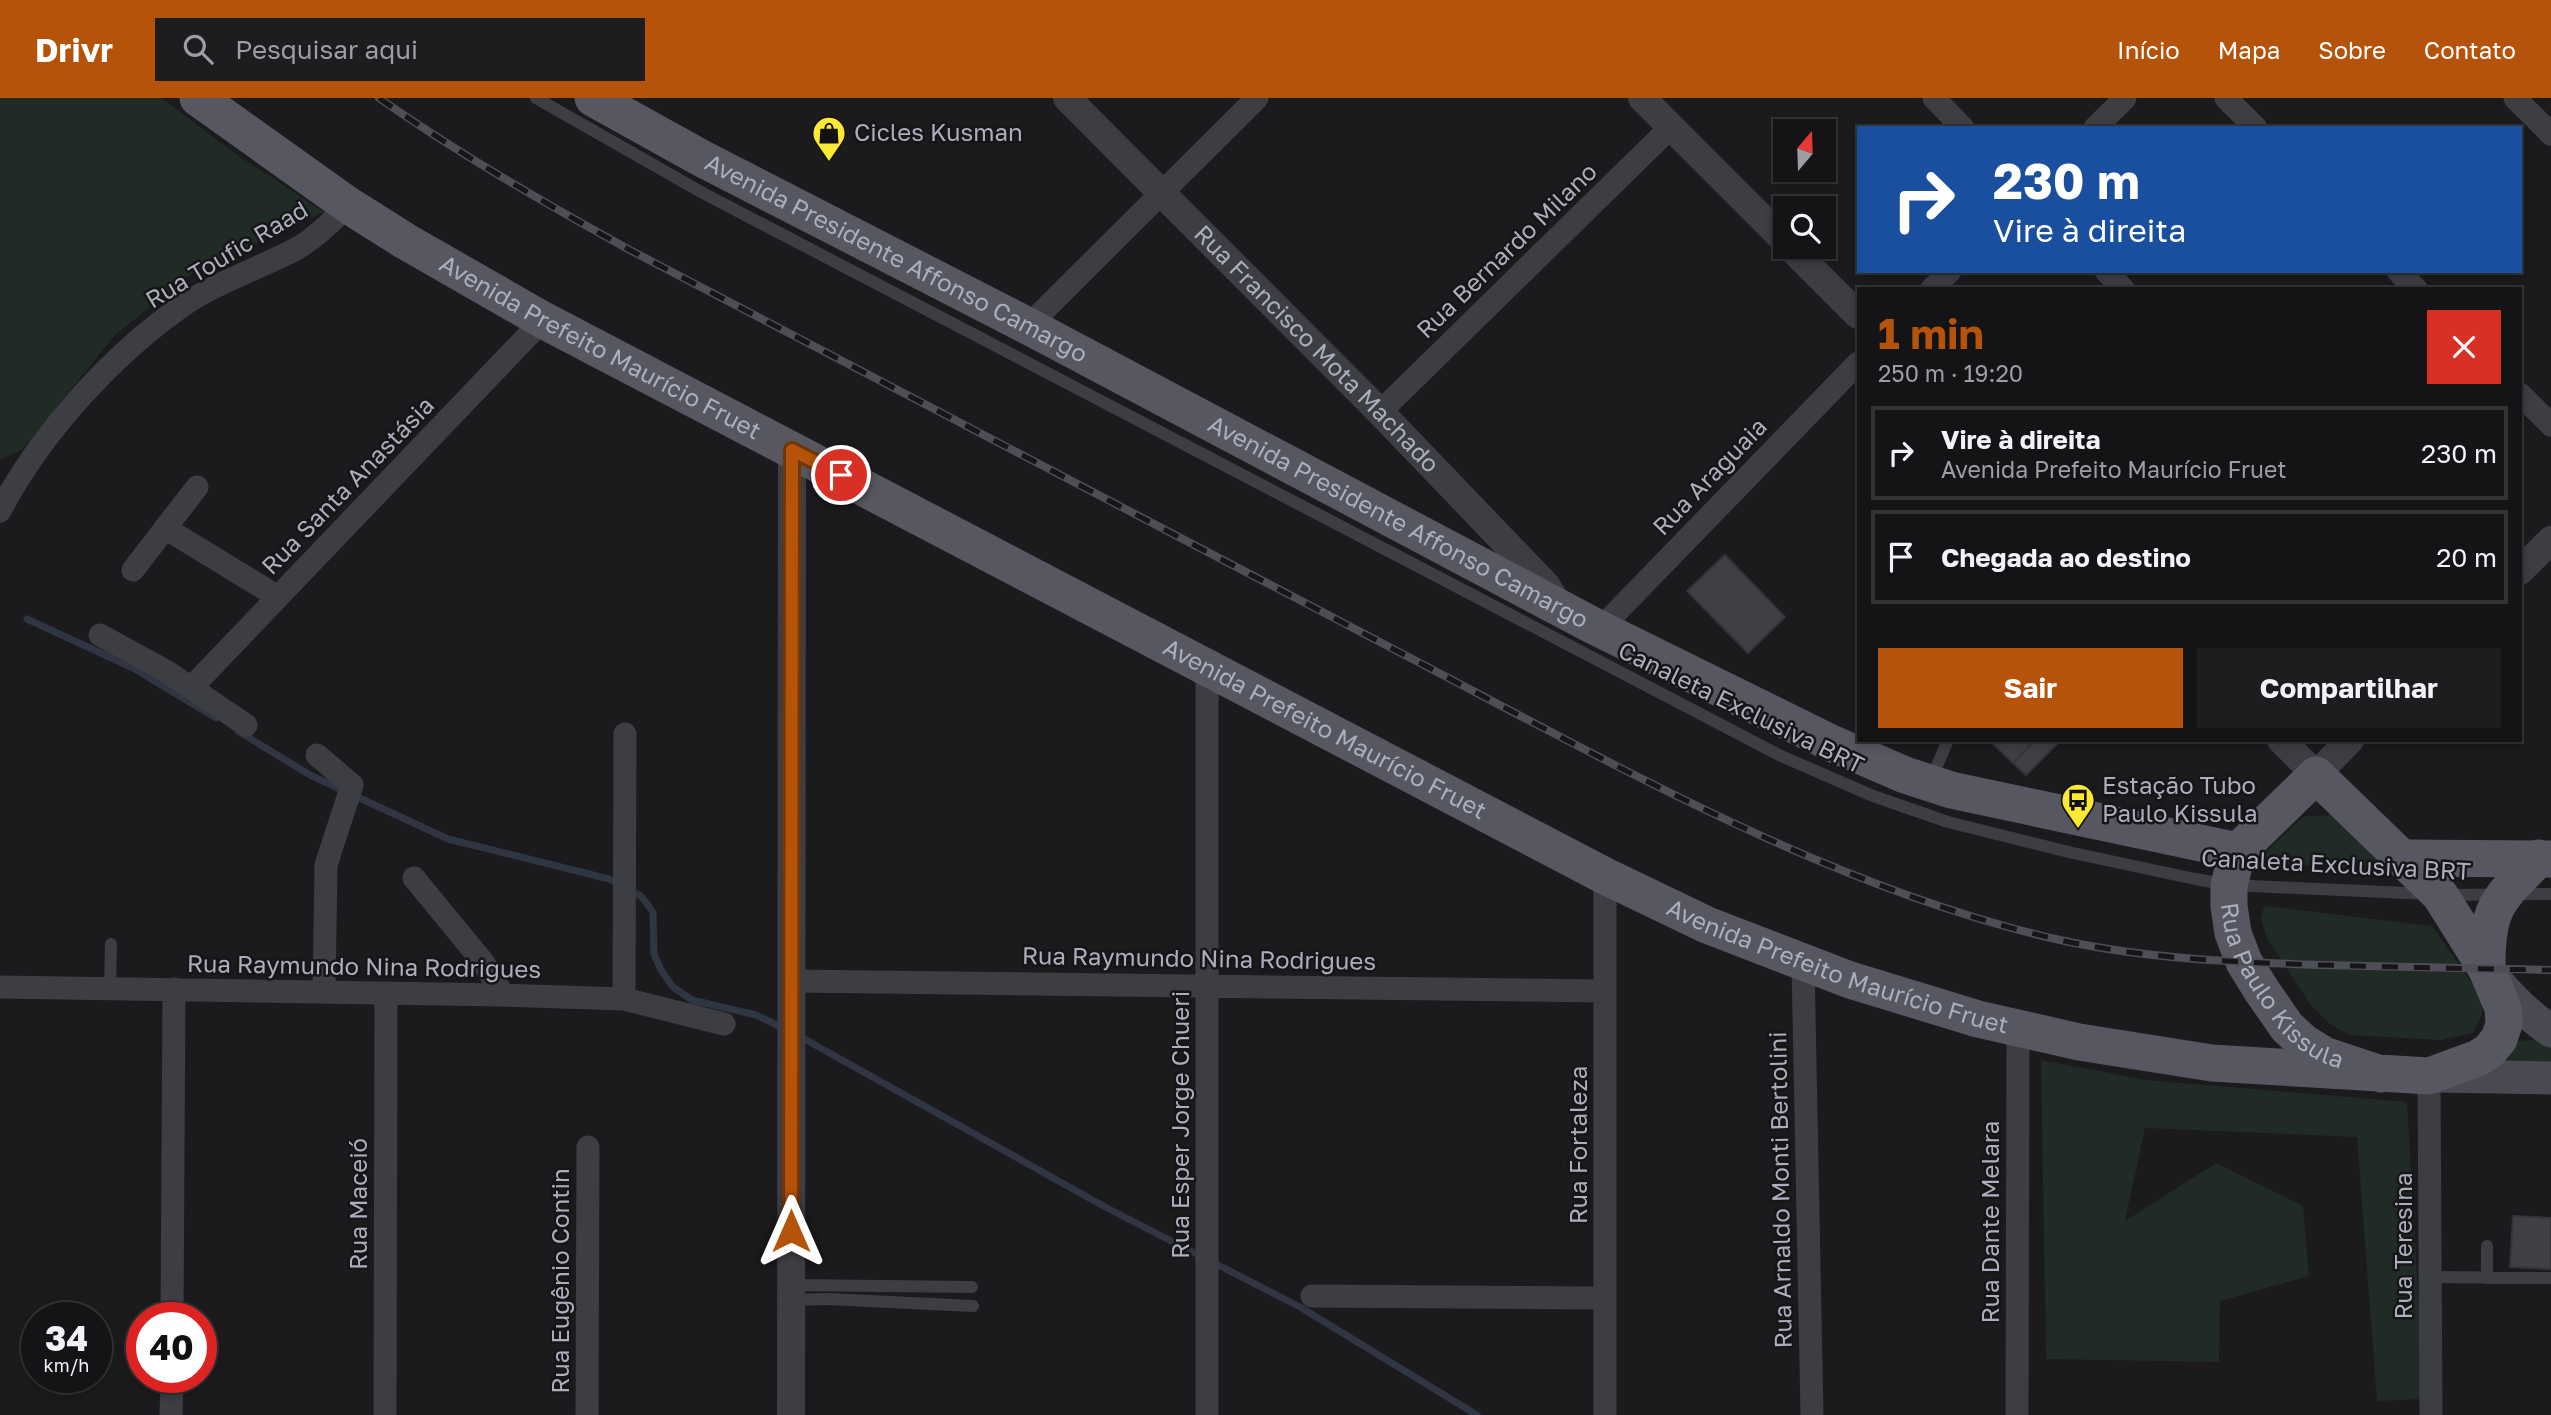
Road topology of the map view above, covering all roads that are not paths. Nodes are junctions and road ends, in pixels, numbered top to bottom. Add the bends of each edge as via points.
1 (198, 98) edge
2 (536, 98) edge
3 (593, 98) edge
4 (1067, 98) edge
5 (1257, 98) edge
6 (1642, 98) edge
7 (1934, 98) edge
8 (2125, 98) edge
9 (2226, 98) edge
10 (2515, 98) edge
11 (1961, 126) edge
12 (2097, 126) edge
13 (2254, 126) edge
14 (1671, 127) junction
15 (2551, 134) edge
16 (1162, 193) junction
17 (348, 205) junction
18 (1773, 229) edge
19 (1802, 259) edge
20 (1948, 273) edge
21 (2108, 273) edge
22 (2400, 273) edge
23 (1934, 287) edge
24 (2121, 287) edge
25 (2414, 287) edge
26 (1857, 314) edge
27 (543, 320) junction
28 (1028, 326) junction
29 (1857, 364) edge
30 (2522, 396) edge
31 (1380, 412) junction
32 (2551, 425) edge
33 (792, 450) junction
34 (197, 487) dead end
35 (0, 511) edge
36 (165, 528) junction
37 (2551, 540) edge
38 (2522, 569) edge
39 (133, 570) dead end
40 (278, 597) junction
41 (1559, 606) junction
42 (1600, 629) junction
43 (100, 635) dead end
44 (1207, 667) junction
45 (191, 688) junction
46 (246, 725) dead end
47 (625, 734) dead end
48 (1947, 742) edge
49 (2283, 742) edge
50 (2348, 742) edge
51 (317, 755) dead end
52 (2316, 775) junction
53 (1929, 783) junction
54 (2402, 858) junction
55 (2545, 858) edge
56 (2234, 868) junction
57 (1605, 876) junction
58 (414, 878) dead end
59 (2504, 894) junction
60 (2551, 894) edge
61 (2440, 895) junction
62 (111, 944) dead end
63 (1803, 963) junction
64 (2487, 970) junction
65 (1207, 986) junction
66 (0, 987) edge
67 (110, 988) junction
68 (174, 989) junction
69 (1605, 990) junction
70 (324, 992) junction
71 (386, 993) junction
72 (791, 994) junction
73 (503, 995) junction
74 (624, 999) junction
75 (724, 1024) dead end
76 (2018, 1028) junction
77 (2551, 1031) edge
78 (2381, 1074) junction
79 (2429, 1076) junction
80 (2551, 1078) edge
81 (588, 1147) dead end
82 (2487, 1246) dead end
83 (2430, 1277) junction
84 (2487, 1278) junction
85 (2551, 1278) edge
86 (972, 1287) dead end
87 (791, 1293) junction
88 (1312, 1297) dead end
89 (1605, 1298) junction
90 (172, 1302) edge
91 (973, 1306) dead end
92 (172, 1393) edge
93 (171, 1415) edge
94 (384, 1415) edge
95 (587, 1415) edge
96 (790, 1415) edge
97 (1207, 1415) edge
98 (1605, 1415) edge
99 (1812, 1415) edge
100 (2017, 1415) edge
101 (2431, 1415) edge

1 - 17 main road, Avenida Prefeito Maurício Fruet
2 - 56 lane, Canaleta Exclusiva BRT via 701,192 1779,755 1948,822 2073,853
3 - 28 main road, Avenida Presidente Affonso Camargo
4 - 16 street, Rua Francisco Mota Machado
5 - 16 street
6 - 14 street
7 - 11 street
8 - 12 street
9 - 13 street
10 - 15 street
14 - 18 street
14 - 31 street, Rua Bernardo Milano
16 - 28 street
16 - 31 street, Rua Francisco Mota Machado
17 - 27 main road, Avenida Prefeito Maurício Fruet
17 - 35 street, Rua Toufic Raad via 297,249 216,286 140,340 61,421
19 - 26 street
20 - 23 street
21 - 24 street
22 - 25 street
27 - 33 main road, Avenida Prefeito Maurício Fruet
27 - 40 street, Rua Santa Anastásia
28 - 41 main road, Avenida Presidente Affonso Camargo
29 - 42 street, Rua Araguaia
30 - 32 street
31 - 41 street, Rua Francisco Mota Machado via 1546,585
33 - 44 main road, Avenida Prefeito Maurício Fruet
33 - 72 street
34 - 36 street
36 - 39 street
36 - 40 street
37 - 38 street
40 - 45 street, Rua Santa Anastásia
41 - 42 main road, Avenida Presidente Affonso Camargo
42 - 53 main road, Avenida Presidente Affonso Camargo via 1795,726
43 - 45 street
44 - 57 main road, Avenida Prefeito Maurício Fruet
44 - 65 street, Rua Esper Jorge Chueri
45 - 46 street
47 - 74 street
48 - 53 lane
49 - 52 street
50 - 52 street, Rua Paulo Kissula
51 - 70 street via 352,785 326,864
52 - 54 main road
52 - 56 main road, Rua Paulo Kissula
53 - 56 main road, Avenida Presidente Affonso Camargo
54 - 55 main road
54 - 61 main road
55 - 59 main road
56 - 61 lane, Canaleta Exclusiva BRT
56 - 78 main road, Rua Paulo Kissula via 2229,906 2234,933 2244,962 2287,1027 2324,1055
57 - 63 main road, Avenida Prefeito Maurício Fruet via 1707,925
57 - 69 street, Rua Fortaleza
58 - 73 street via 483,962
59 - 60 lane, Canaleta Exclusiva BRT
59 - 61 lane, Canaleta Exclusiva BRT
59 - 64 main road via 2491,918
61 - 64 main road
62 - 67 lane
63 - 76 main road, Avenida Prefeito Maurício Fruet via 1916,1002
63 - 99 street, Rua Arnaldo Monti Bertolini
64 - 77 main road via 2534,1020
64 - 79 main road via 2503,1008 2499,1039 2478,1058
65 - 69 street, Rua Raymundo Nina Rodrigues
65 - 72 street, Rua Raymundo Nina Rodrigues
65 - 97 street, Rua Esper Jorge Chueri
66 - 67 street, Rua Raymundo Nina Rodrigues
67 - 68 street, Rua Raymundo Nina Rodrigues
68 - 70 street, Rua Raymundo Nina Rodrigues
68 - 90 street
69 - 89 street, Rua Fortaleza
70 - 71 street, Rua Raymundo Nina Rodrigues
71 - 73 street, Rua Raymundo Nina Rodrigues
71 - 94 street, Rua Maceió
72 - 87 street
73 - 74 street, Rua Raymundo Nina Rodrigues
74 - 75 street, Rua Raymundo Nina Rodrigues
76 - 78 main road, Avenida Prefeito Maurício Fruet via 2212,1063
76 - 100 street, Rua Dante Melara
78 - 79 main road, Avenida Prefeito Maurício Fruet
79 - 80 main road, Avenida Prefeito Maurício Fruet
79 - 83 street, Rua Teresina
81 - 95 street, Rua Eugênio Contin
82 - 84 lane
83 - 84 lane
83 - 101 street, Rua Teresina
84 - 85 lane
86 - 87 lane
87 - 91 lane
87 - 96 street
88 - 89 street
89 - 98 street, Rua Fortaleza
92 - 93 street

